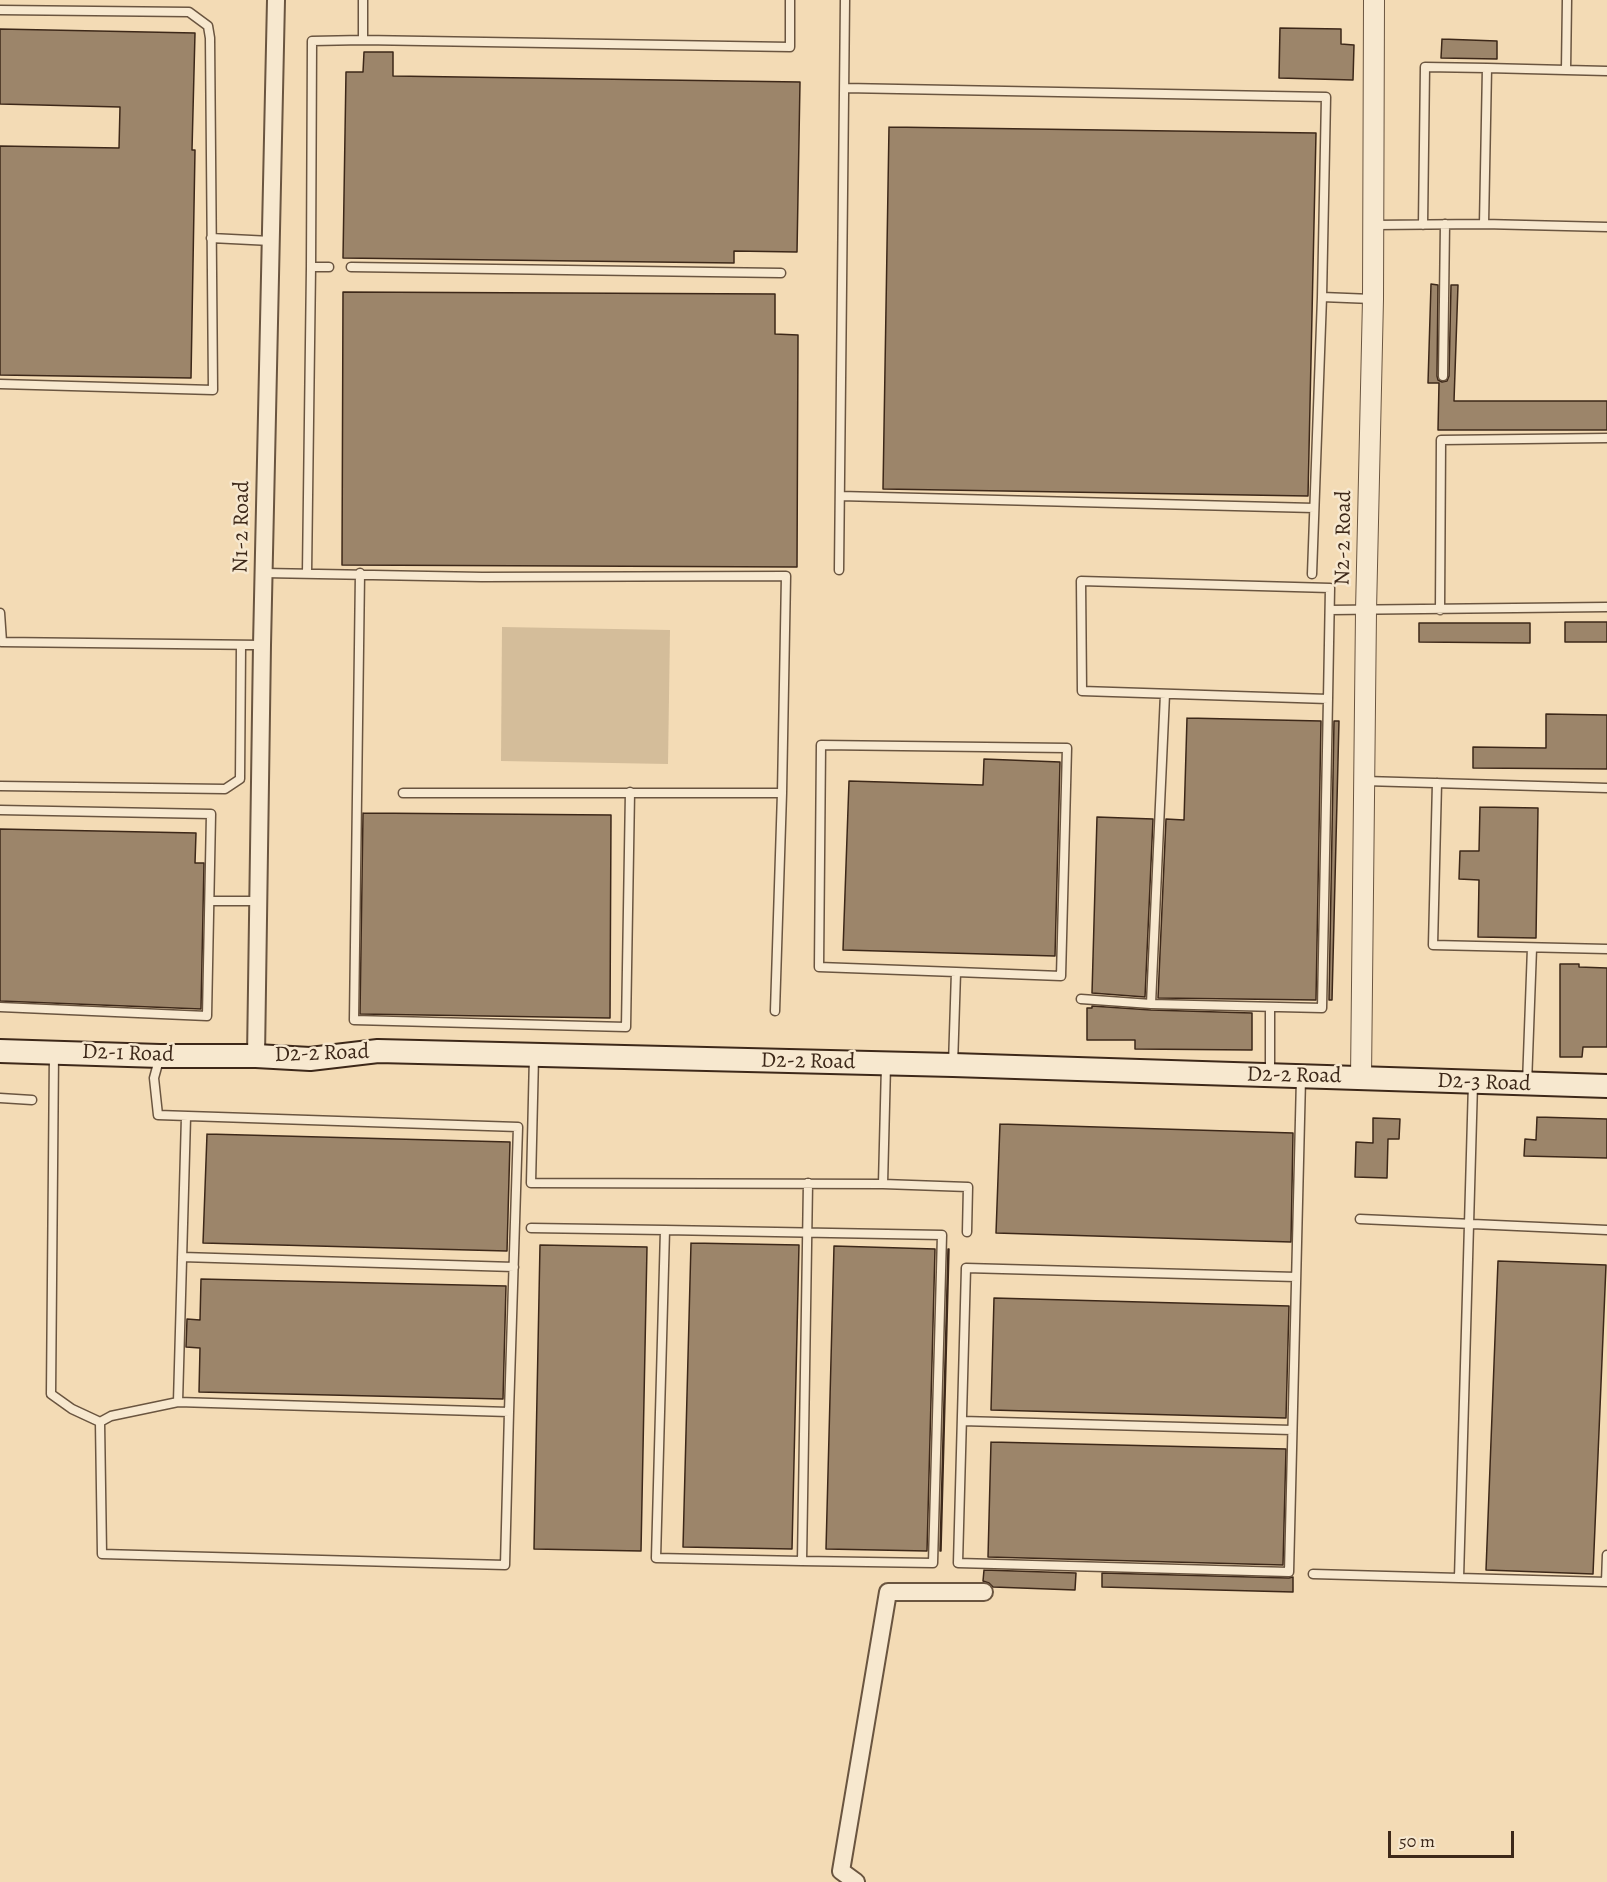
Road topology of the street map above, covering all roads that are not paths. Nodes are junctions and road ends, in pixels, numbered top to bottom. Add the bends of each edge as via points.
1 (276, 0) edge
2 (363, 0) edge
3 (790, 0) edge
4 (845, 0) edge
5 (1374, 0) edge
6 (1567, 0) edge
7 (0, 10) edge
8 (363, 40) junction
9 (1487, 68) junction
10 (1566, 70) junction
11 (1607, 71) edge
12 (845, 88) junction
13 (1446, 224) junction
14 (1484, 224) junction
15 (1373, 225) junction
16 (1424, 225) junction
17 (1607, 227) edge
18 (212, 238) junction
19 (271, 241) junction
20 (311, 267) junction
21 (329, 267) dead end
22 (351, 267) dead end
23 (781, 273) dead end
24 (1322, 297) junction
25 (1373, 299) junction
26 (1443, 376) dead end
27 (0, 384) edge
28 (1607, 438) edge
29 (840, 496) junction
30 (1314, 508) junction
31 (839, 570) dead end
32 (264, 573) junction
33 (307, 573) junction
34 (360, 573) junction
35 (1312, 574) dead end
36 (1607, 607) edge
37 (1330, 610) junction
38 (1440, 610) junction
39 (1366, 611) junction
40 (0, 614) edge
41 (262, 645) junction
42 (241, 646) junction
43 (1165, 694) junction
44 (1329, 699) junction
45 (1364, 782) junction
46 (1437, 783) junction
47 (0, 786) edge
48 (1607, 788) edge
49 (630, 792) junction
50 (403, 793) dead end
51 (782, 793) junction
52 (0, 810) edge
53 (210, 901) junction
54 (258, 901) junction
55 (1532, 948) junction
56 (1607, 949) edge
57 (956, 972) junction
58 (1081, 999) dead end
59 (1151, 1004) junction
60 (1270, 1007) junction
61 (0, 1008) edge
62 (775, 1011) dead end
63 (0, 1051) edge
64 (54, 1052) junction
65 (160, 1056) junction
66 (256, 1056) junction
67 (534, 1056) junction
68 (886, 1064) junction
69 (953, 1065) junction
70 (1270, 1076) junction
71 (1301, 1078) junction
72 (1361, 1078) junction
73 (1473, 1083) junction
74 (1527, 1084) junction
75 (1607, 1086) edge
76 (0, 1098) edge
77 (32, 1100) dead end
78 (186, 1117) junction
79 (808, 1183) junction
80 (883, 1184) junction
81 (1360, 1219) dead end
82 (1470, 1223) junction
83 (531, 1228) dead end
84 (665, 1230) junction
85 (1607, 1230) edge
86 (808, 1232) junction
87 (967, 1232) dead end
88 (182, 1257) junction
89 (514, 1267) junction
90 (1296, 1277) junction
91 (177, 1402) junction
92 (509, 1412) junction
93 (962, 1421) junction
94 (99, 1422) junction
95 (1292, 1430) junction
96 (1607, 1555) edge
97 (802, 1561) junction
98 (1313, 1574) dead end
99 (1459, 1578) junction
100 (1606, 1582) edge
101 (984, 1592) dead end
102 (856, 1882) edge

1 - 19 street, N1-2 Road
2 - 8 lane
3 - 8 lane via 790,47
4 - 12 lane
5 - 15 street, N2-2 Road
6 - 10 lane
7 - 18 lane via 189,12 208,26
8 - 20 lane via 312,41
9 - 10 lane
9 - 14 lane
9 - 16 lane via 1425,67
10 - 11 lane
12 - 24 lane via 1326,96
12 - 29 lane
13 - 14 lane
13 - 16 lane
13 - 26 lane
14 - 17 lane
15 - 16 lane
15 - 25 street, N2-2 Road
18 - 19 lane
18 - 27 lane via 213,390
19 - 32 street, N1-2 Road
20 - 21 lane
20 - 33 lane
22 - 23 lane
24 - 25 lane
24 - 30 lane
25 - 39 street, N2-2 Road
28 - 38 lane via 1441,440
29 - 30 lane
29 - 31 lane
30 - 35 lane
32 - 33 lane
32 - 41 street, N1-2 Road
33 - 34 lane
34 - 49 lane via 354,1020 626,1027
34 - 51 lane via 482,577 786,576
36 - 38 lane
37 - 39 lane
37 - 43 lane via 1330,588 1081,581 1082,691
37 - 44 lane
38 - 39 lane
39 - 45 street, N2-2 Road
40 - 42 lane via 2,642
41 - 42 lane
41 - 54 street, N1-2 Road
42 - 47 lane via 240,779 225,789
43 - 44 lane
43 - 59 lane
44 - 60 lane via 1322,1008
45 - 46 lane
45 - 72 street, N2-2 Road
46 - 48 lane
46 - 55 lane via 1433,945
49 - 50 lane
49 - 51 lane
51 - 62 lane
52 - 53 lane via 211,814
53 - 54 lane
53 - 61 lane via 207,1016
54 - 66 street, N1-2 Road
55 - 56 lane
55 - 74 lane
57 - 57 lane via 1061,976 1067,748 821,746 819,967
57 - 69 lane
58 - 59 lane
59 - 60 lane
60 - 70 lane
63 - 64 main road, D2-1 Road
64 - 65 main road, D2-1 Road
64 - 94 lane via 51,1394
65 - 66 main road, D2-1 Road
65 - 78 lane via 154,1078 158,1115
66 - 67 main road, D2-2 Road via 310,1059 378,1051
67 - 68 main road, D2-2 Road
67 - 79 lane via 531,1183
68 - 69 main road, D2-2 Road
68 - 80 lane
69 - 70 main road, D2-2 Road
70 - 71 main road, D2-2 Road
71 - 72 main road, D2-2 Road
71 - 90 lane
72 - 73 main road, D2-3 Road
73 - 74 main road, D2-3 Road
73 - 82 lane
74 - 75 main road, D2-3 Road
76 - 77 lane
78 - 88 lane
78 - 89 lane via 518,1126
79 - 80 lane
79 - 86 lane
80 - 87 lane via 968,1187
81 - 82 lane
82 - 85 lane
82 - 99 lane
83 - 84 lane
84 - 86 lane
84 - 97 lane via 656,1558
86 - 97 lane
86 - 97 lane via 942,1235 933,1563
88 - 89 lane
88 - 91 lane
89 - 92 lane
90 - 93 lane via 966,1268
90 - 95 lane
91 - 92 lane
91 - 94 lane
92 - 94 lane via 505,1565 102,1554
93 - 95 lane
93 - 95 lane via 958,1563 1289,1572
96 - 100 lane
98 - 99 lane
99 - 100 lane
101 - 102 street via 888,1592 841,1871

